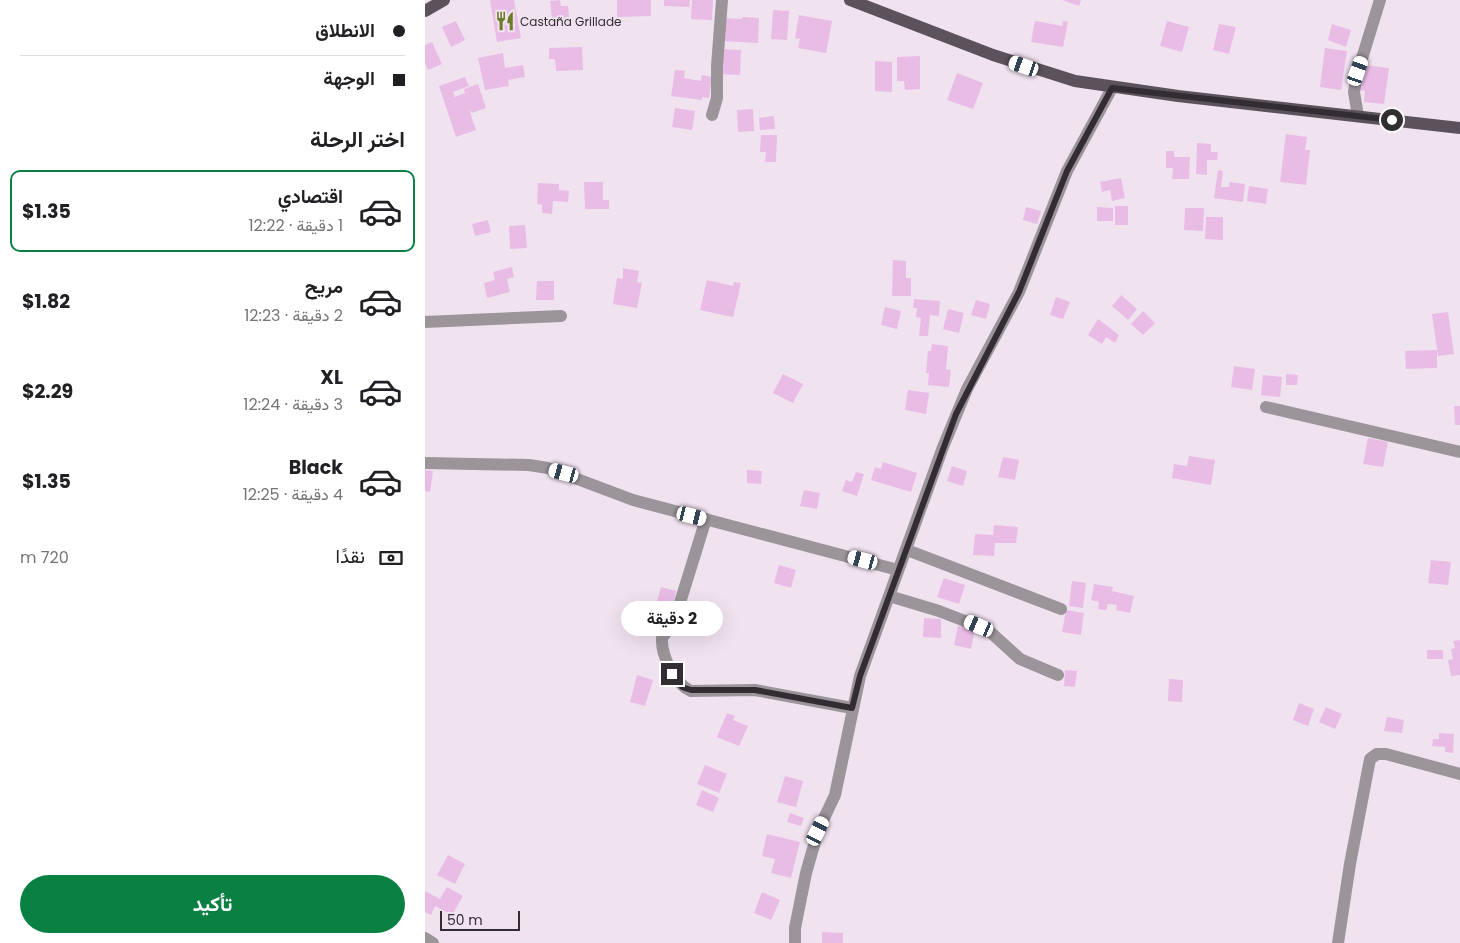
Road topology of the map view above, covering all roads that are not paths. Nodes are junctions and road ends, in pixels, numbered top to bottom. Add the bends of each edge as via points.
1 (444, 0) edge
2 (722, 0) edge
3 (850, 0) edge
4 (1380, 0) edge
5 (425, 11) edge
6 (1112, 88) junction
7 (712, 115) dead end
8 (1358, 116) junction
9 (1460, 128) edge
10 (561, 316) dead end
11 (425, 322) edge
12 (1266, 407) dead end
13 (1460, 452) edge
14 (425, 463) edge
15 (706, 519) junction
16 (907, 550) junction
17 (898, 570) junction
18 (889, 596) junction
19 (1061, 609) dead end
20 (1058, 675) dead end
21 (852, 708) junction
22 (1460, 774) edge
23 (425, 938) edge
24 (433, 943) edge
25 (795, 943) edge
26 (1338, 943) edge

1 - 5 main road
2 - 7 street via 717,98
3 - 6 main road via 993,55 1075,81
4 - 8 street via 1356,78 1354,92
6 - 8 main road
6 - 16 street via 1067,171 1019,292 956,414
8 - 9 main road
10 - 11 street
12 - 13 street
14 - 15 street via 548,468 633,500
15 - 17 street
15 - 21 street via 674,622 662,638 674,678 682,687 691,690 755,690
16 - 17 street
16 - 19 street
17 - 18 street
18 - 20 street via 983,628 1020,659
18 - 21 street
21 - 25 street via 835,794 818,831 806,873
22 - 26 street via 1386,754 1377,754 1370,759
23 - 24 street

